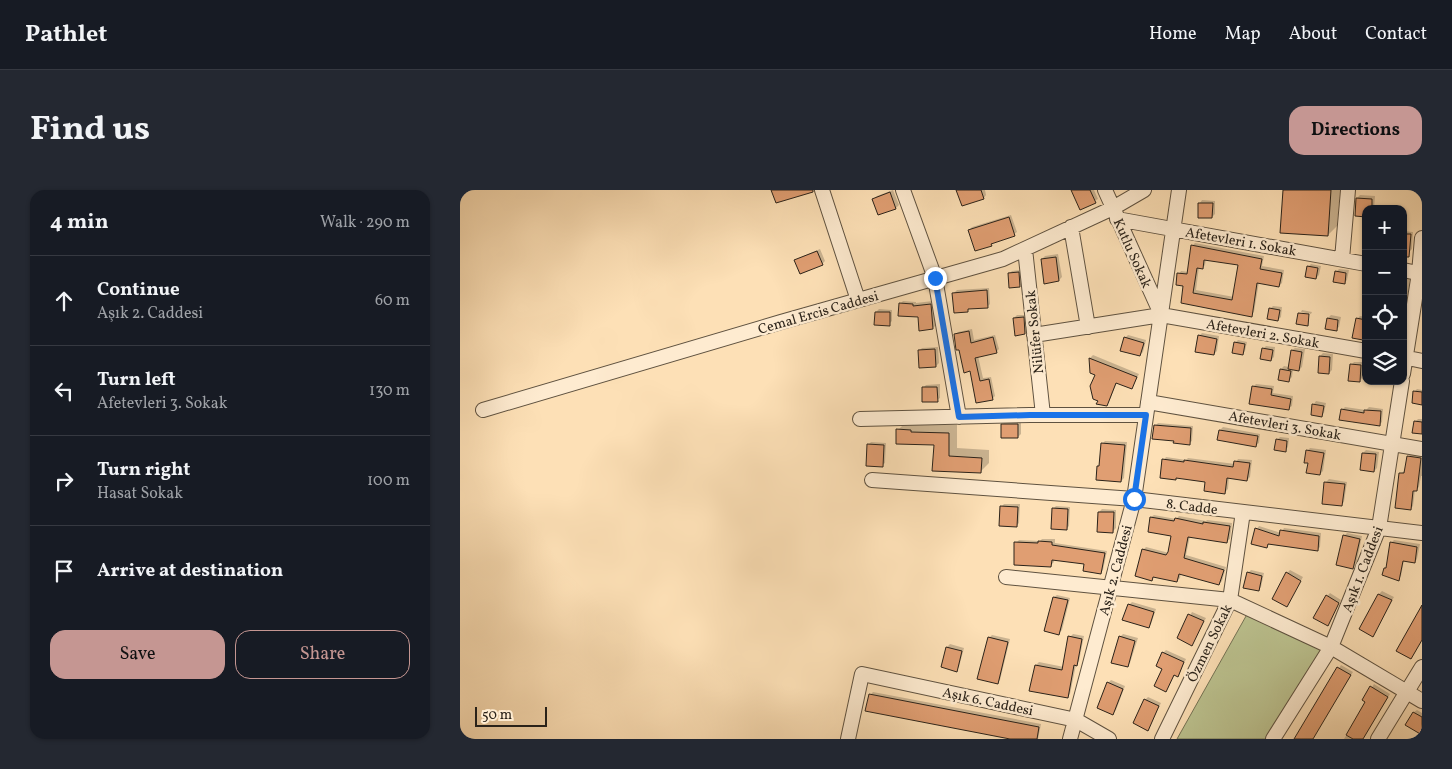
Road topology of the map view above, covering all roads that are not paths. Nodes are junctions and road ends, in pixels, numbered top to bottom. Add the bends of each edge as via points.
1 (822, 190) edge
2 (903, 190) edge
3 (1105, 190) edge
4 (1144, 190) edge
5 (1180, 190) edge
6 (1348, 190) edge
7 (1115, 213) junction
8 (1071, 228) junction
9 (1174, 229) junction
10 (1422, 238) edge
11 (1025, 249) junction
12 (1342, 259) junction
13 (1362, 263) edge
14 (1407, 271) edge
15 (1421, 274) edge
16 (935, 278) junction
17 (858, 300) junction
18 (1161, 315) junction
19 (1088, 327) junction
20 (1034, 335) junction
21 (1407, 343) edge
22 (1362, 350) edge
23 (1407, 358) edge
24 (1422, 361) edge
25 (1401, 385) edge
26 (1147, 408) junction
27 (483, 410) dead end
28 (1043, 415) junction
29 (959, 417) junction
30 (860, 419) dead end
31 (1392, 444) junction
32 (1422, 449) edge
33 (872, 480) dead end
34 (1134, 499) junction
35 (1242, 512) junction
36 (1379, 528) junction
37 (1422, 533) edge
38 (1006, 577) dead end
39 (1110, 588) junction
40 (1230, 600) junction
41 (1331, 647) junction
42 (1422, 667) edge
43 (1407, 692) junction
44 (1422, 701) edge
45 (1076, 720) junction
46 (848, 739) edge
47 (1070, 739) edge
48 (1109, 739) edge
49 (1162, 739) edge
50 (1273, 739) edge
51 (1378, 739) edge

1 - 17 street
2 - 16 street
3 - 7 street, Kutlu Sokak
4 - 7 street, Cemal Ercis Caddesi
5 - 9 street, Aşık 2. Caddesi
6 - 12 street
7 - 8 street, Cemal Ercis Caddesi
7 - 9 street, Afetevleri 1. Sokak
7 - 18 street, Kutlu Sokak
8 - 11 street, Cemal Ercis Caddesi
8 - 19 street
9 - 12 street, Afetevleri 1. Sokak
9 - 18 street, Aşık 2. Caddesi
10 - 15 street
11 - 16 street, Cemal Ercis Caddesi via 1003,259
11 - 20 street, Nilüfer Sokak
12 - 13 street, Afetevleri 1. Sokak
14 - 15 street
15 - 21 street
16 - 17 street, Cemal Ercis Caddesi
16 - 29 street
17 - 27 street, Cemal Ercis Caddesi
18 - 19 street, Afetevleri 2. Sokak
18 - 22 street, Afetevleri 2. Sokak
18 - 26 street, Aşık 2. Caddesi
19 - 20 street, Afetevleri 2. Sokak
20 - 28 street, Nilüfer Sokak
23 - 24 street
25 - 31 street, Aşık 1. Caddesi
26 - 28 street, Afetevleri 3. Sokak
26 - 31 street, Afetevleri 3. Sokak
26 - 34 street, Aşık 2. Caddesi
28 - 29 street, Afetevleri 3. Sokak
29 - 30 street, Afetevleri 3. Sokak
31 - 32 street, Afetevleri 3. Sokak
31 - 36 street, Aşık 1. Caddesi
33 - 34 street, 8. Cadde
34 - 35 street, 8. Cadde
34 - 39 street, Aşık 2. Caddesi
35 - 36 street, 8. Cadde
35 - 40 street, Özmen Sokak
36 - 37 street, 8. Cadde
36 - 41 street, Aşık 1. Caddesi
38 - 39 street
39 - 40 street
39 - 45 street, Aşık 2. Caddesi
40 - 41 street
40 - 49 street, Özmen Sokak
41 - 43 street
41 - 50 street, Aşık 1. Caddesi
42 - 43 street
43 - 44 street
43 - 51 street
45 - 46 street, Aşık 6. Caddesi via 862,674
45 - 47 street, Aşık 2. Caddesi
45 - 48 street, Aşık 6. Caddesi

